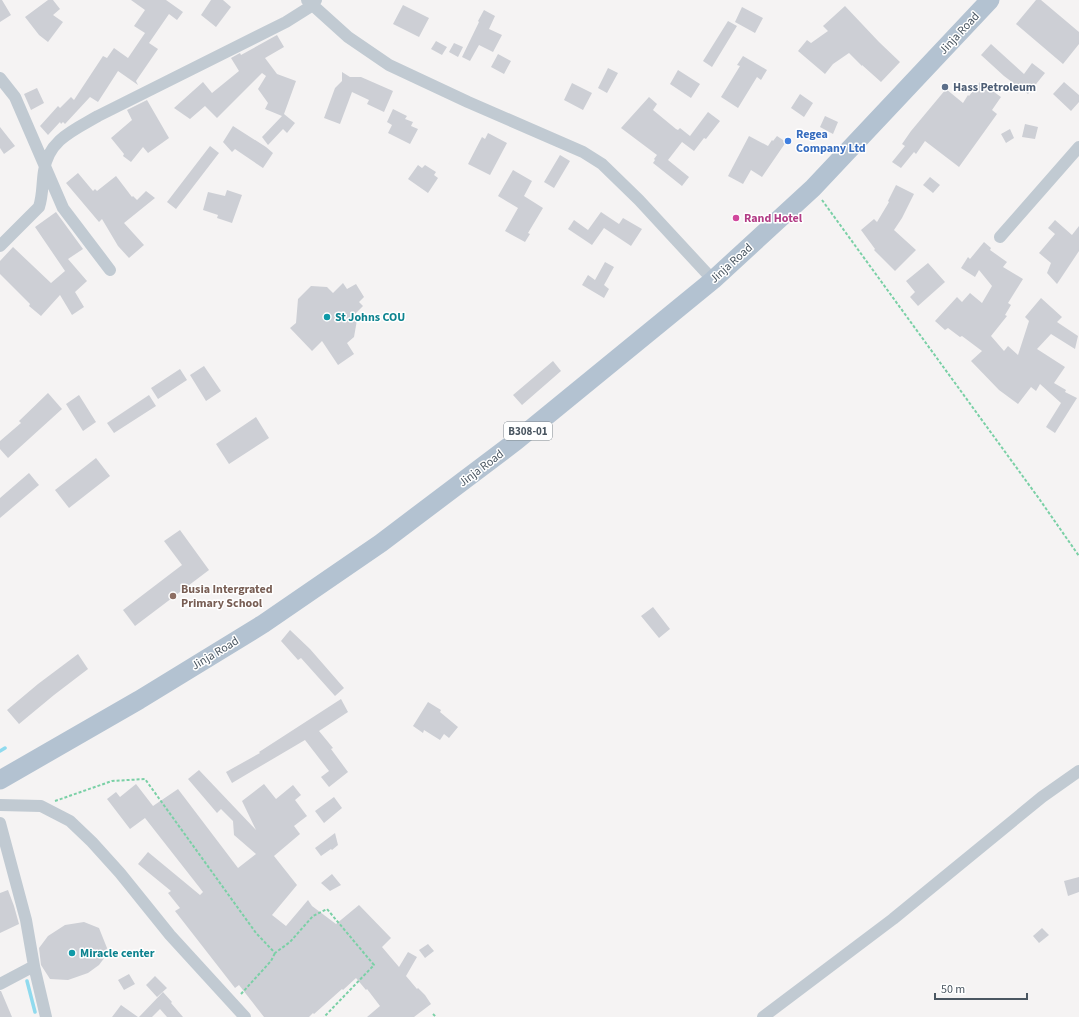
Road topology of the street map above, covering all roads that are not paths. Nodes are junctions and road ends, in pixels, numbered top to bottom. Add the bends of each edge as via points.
1 (990, 0) edge
2 (312, 2) edge
3 (0, 78) edge
4 (1079, 147) edge
5 (45, 165) junction
6 (1000, 237) dead end
7 (0, 246) edge
8 (110, 270) dead end
9 (713, 280) junction
10 (1079, 771) edge
11 (0, 780) edge
12 (0, 805) edge
13 (0, 823) edge
14 (34, 966) junction
15 (0, 984) edge
16 (46, 1017) edge
17 (245, 1017) edge
18 (763, 1017) edge

1 - 9 main road, Jinja Road / B308-01 via 813,188
2 - 5 street via 286,22 70,132 48,153
2 - 9 street via 348,37 389,65 583,152 602,164
3 - 5 street via 15,97
4 - 6 street
5 - 7 street via 39,208
5 - 8 street via 64,208
9 - 11 main road, Jinja Road / B308-01 via 516,441 381,543 257,628
10 - 18 street via 1042,797 893,919
12 - 17 street via 41,806 70,821 92,842 170,935
13 - 14 street via 26,920
14 - 15 street
14 - 16 street

